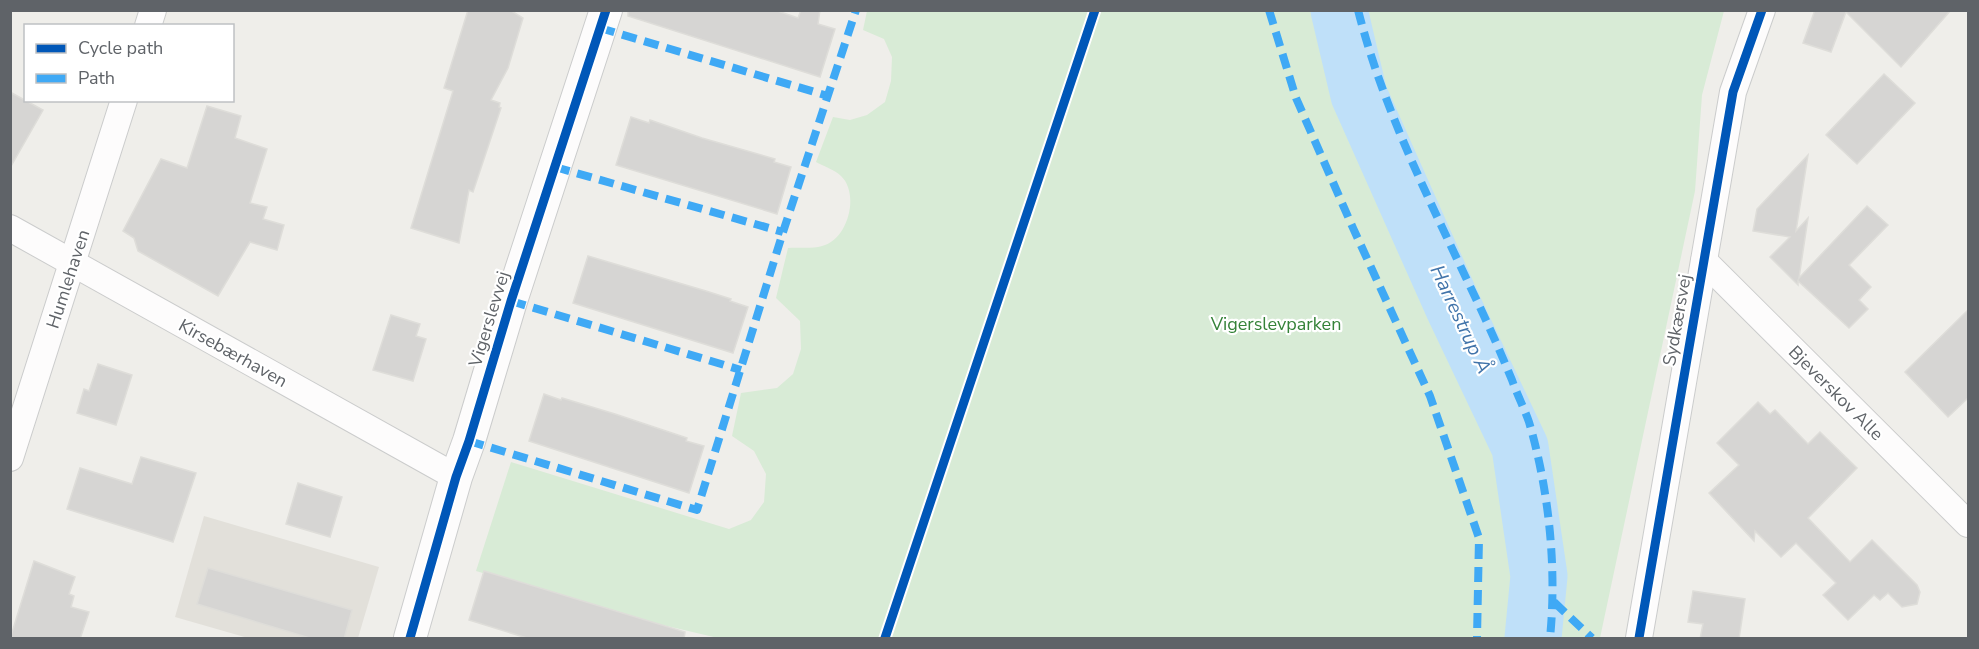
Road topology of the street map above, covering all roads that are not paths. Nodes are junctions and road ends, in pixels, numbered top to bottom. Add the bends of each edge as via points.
1 (606, 10) edge
2 (1762, 10) edge
3 (123, 102) edge
4 (10, 228) edge
5 (1704, 261) junction
6 (73, 263) junction
7 (10, 458) edge
8 (456, 477) junction
9 (1968, 524) edge
10 (410, 639) edge
11 (1639, 639) edge

1 - 8 street, Vigerslevvej
2 - 5 street, Sydkærsvej via 1733,92
3 - 6 street, Humlehaven
4 - 6 street, Kirsebærhaven
5 - 9 street, Bjeverskov Alle
5 - 11 street, Sydkærsvej
6 - 7 street, Humlehaven
6 - 8 street, Kirsebærhaven
8 - 10 street, Vigerslevvej

